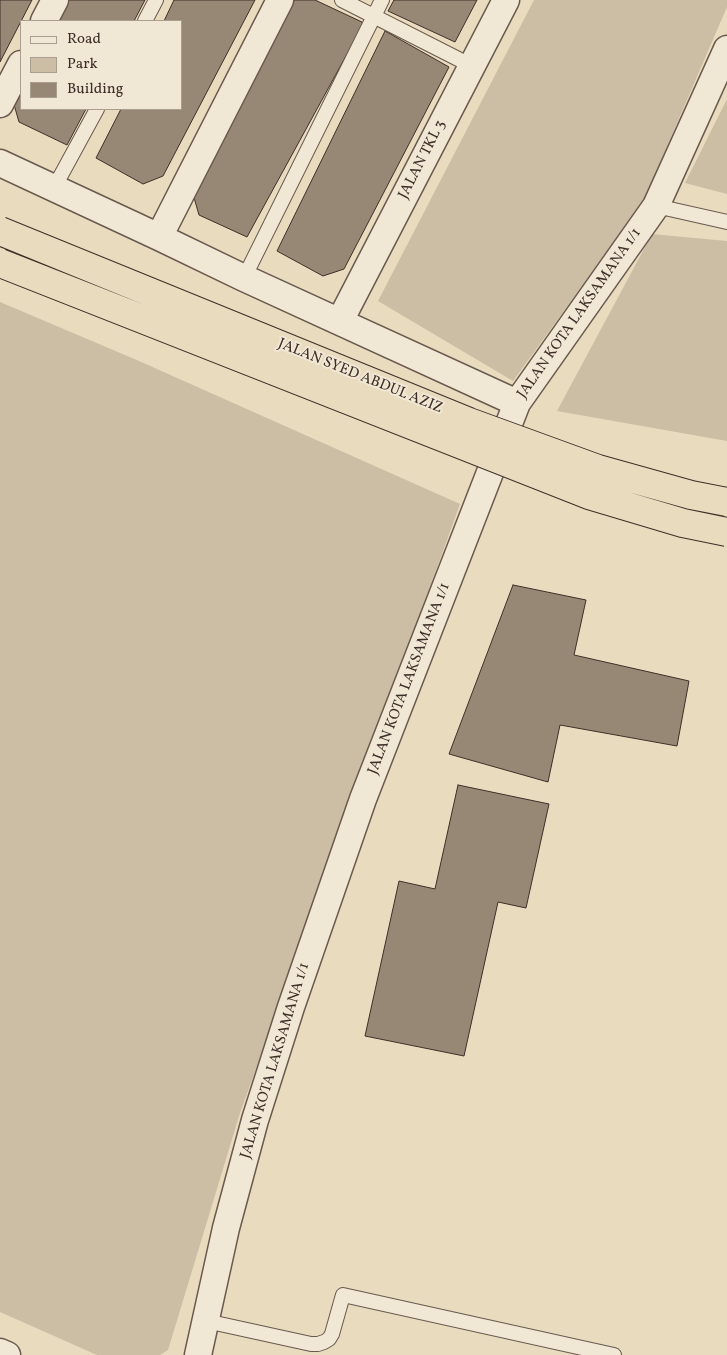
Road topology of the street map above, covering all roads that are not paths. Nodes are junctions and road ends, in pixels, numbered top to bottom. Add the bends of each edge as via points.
1 (55, 0) edge
2 (156, 0) edge
3 (280, 0) edge
4 (342, 0) edge
5 (382, 0) edge
6 (506, 0) edge
7 (373, 16) junction
8 (45, 20) edge
9 (146, 20) edge
10 (727, 49) edge
11 (20, 66) edge
12 (472, 66) junction
13 (0, 104) edge
14 (97, 110) edge
15 (0, 163) edge
16 (54, 188) junction
17 (656, 206) junction
18 (727, 222) edge
19 (0, 231) edge
20 (159, 237) junction
21 (0, 263) edge
22 (244, 278) junction
23 (340, 321) junction
24 (518, 403) junction
25 (727, 502) edge
26 (727, 532) edge
27 (206, 1321) junction
28 (0, 1352) edge
29 (7, 1355) edge
30 (198, 1355) edge
31 (614, 1355) edge

1 - 8 street
2 - 9 lane
3 - 20 street
4 - 7 lane
5 - 7 lane
6 - 12 street, JALAN TKL 3
7 - 12 lane
7 - 22 lane
10 - 17 street, JALAN KOTA LAKSAMANA 1/1
11 - 13 street
12 - 23 street, JALAN TKL 3
14 - 16 lane
15 - 16 street
16 - 20 street
17 - 18 lane
17 - 24 street, JALAN KOTA LAKSAMANA 1/1
19 - 25 main road, JALAN SYED ABDUL AZIZ, bridge via 469,422 598,469
20 - 22 street
21 - 26 main road, JALAN SYED ABDUL AZIZ, bridge via 589,495 683,523
22 - 23 street
23 - 24 street
24 - 27 street, JALAN KOTA LAKSAMANA 1/1 via 363,799 291,1007 250,1138
27 - 30 street, JALAN KOTA LAKSAMANA 1/1
27 - 31 lane via 318,1344 332,1334 342,1295
28 - 29 street

